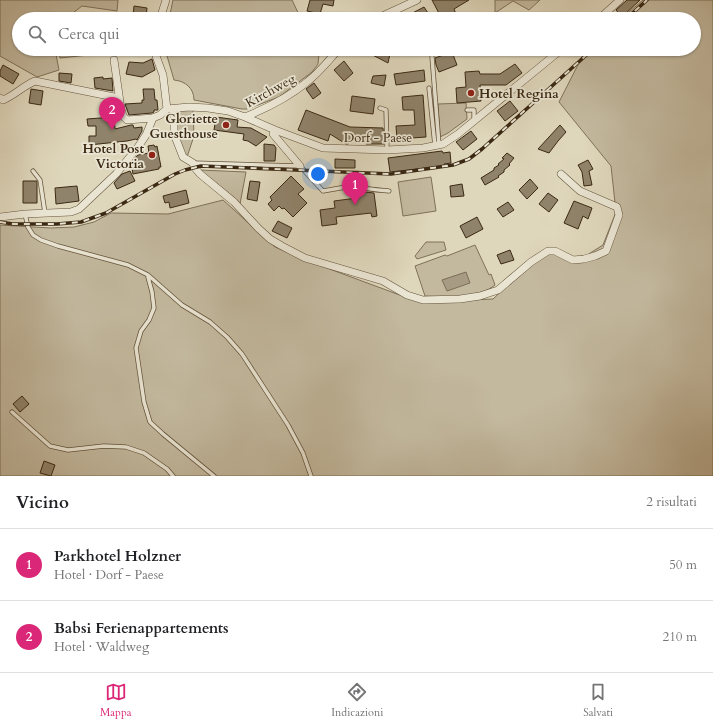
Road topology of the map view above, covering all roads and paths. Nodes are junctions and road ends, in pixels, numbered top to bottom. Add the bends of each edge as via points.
1 (166, 0) edge
2 (417, 0) edge
3 (620, 0) edge
4 (162, 12) edge
5 (396, 12) edge
6 (606, 12) edge
7 (156, 56) edge
8 (333, 56) edge
9 (554, 56) edge
10 (432, 57) dead end
11 (114, 60) dead end
12 (429, 88) dead end
13 (0, 98) edge
14 (119, 98) junction
15 (380, 108) dead end
16 (171, 109) junction
17 (467, 110) dead end
18 (245, 117) junction
19 (153, 118) junction
20 (474, 122) junction
21 (275, 130) junction
22 (437, 145) junction
23 (387, 150) junction
24 (193, 163) junction
25 (300, 166) junction
26 (33, 171) dead end
27 (561, 174) dead end
28 (389, 191) dead end
29 (49, 213) junction
30 (25, 214) junction
31 (0, 217) edge
32 (148, 275) junction
33 (12, 412) dead end
34 (173, 476) edge
35 (214, 476) edge
36 (311, 476) edge

1 - 4 street
2 - 5 street
3 - 6 street
7 - 16 street
8 - 18 street, Kirchweg via 308,82 290,95
9 - 20 street, Dorf - Paese
10 - 22 lane
11 - 14 street
12 - 22 lane
13 - 14 street via 4,100 35,81
14 - 19 street via 123,116 127,120
15 - 23 lane via 386,110
16 - 18 street, Dorf - Paese via 208,108
16 - 19 street, Dorf - Paese
16 - 24 street via 174,134 183,157
17 - 20 lane via 474,110
18 - 21 street, Dorf - Paese
19 - 29 street via 146,135 116,174 74,212
20 - 22 street, Dorf - Paese
21 - 23 street, Dorf - Paese via 323,148
21 - 25 street via 273,134
22 - 23 street, Dorf - Paese
24 - 25 lane
24 - 27 street via 200,174 234,202 258,228 282,246 305,258 383,281 407,295 423,300 460,299 498,290 548,251 554,251 573,260 606,251 619,215 617,208 580,191
25 - 28 lane via 322,191 352,184 356,187
26 - 29 lane via 40,180
29 - 30 street
30 - 31 street
30 - 32 lane via 28,227 33,235 41,240 128,264
32 - 35 lane via 154,308 141,331 136,348 144,402 150,422
32 - 36 lane via 182,305 210,322 242,354 288,425 303,453
33 - 34 lane via 50,446 68,450 104,446 126,447 144,453

